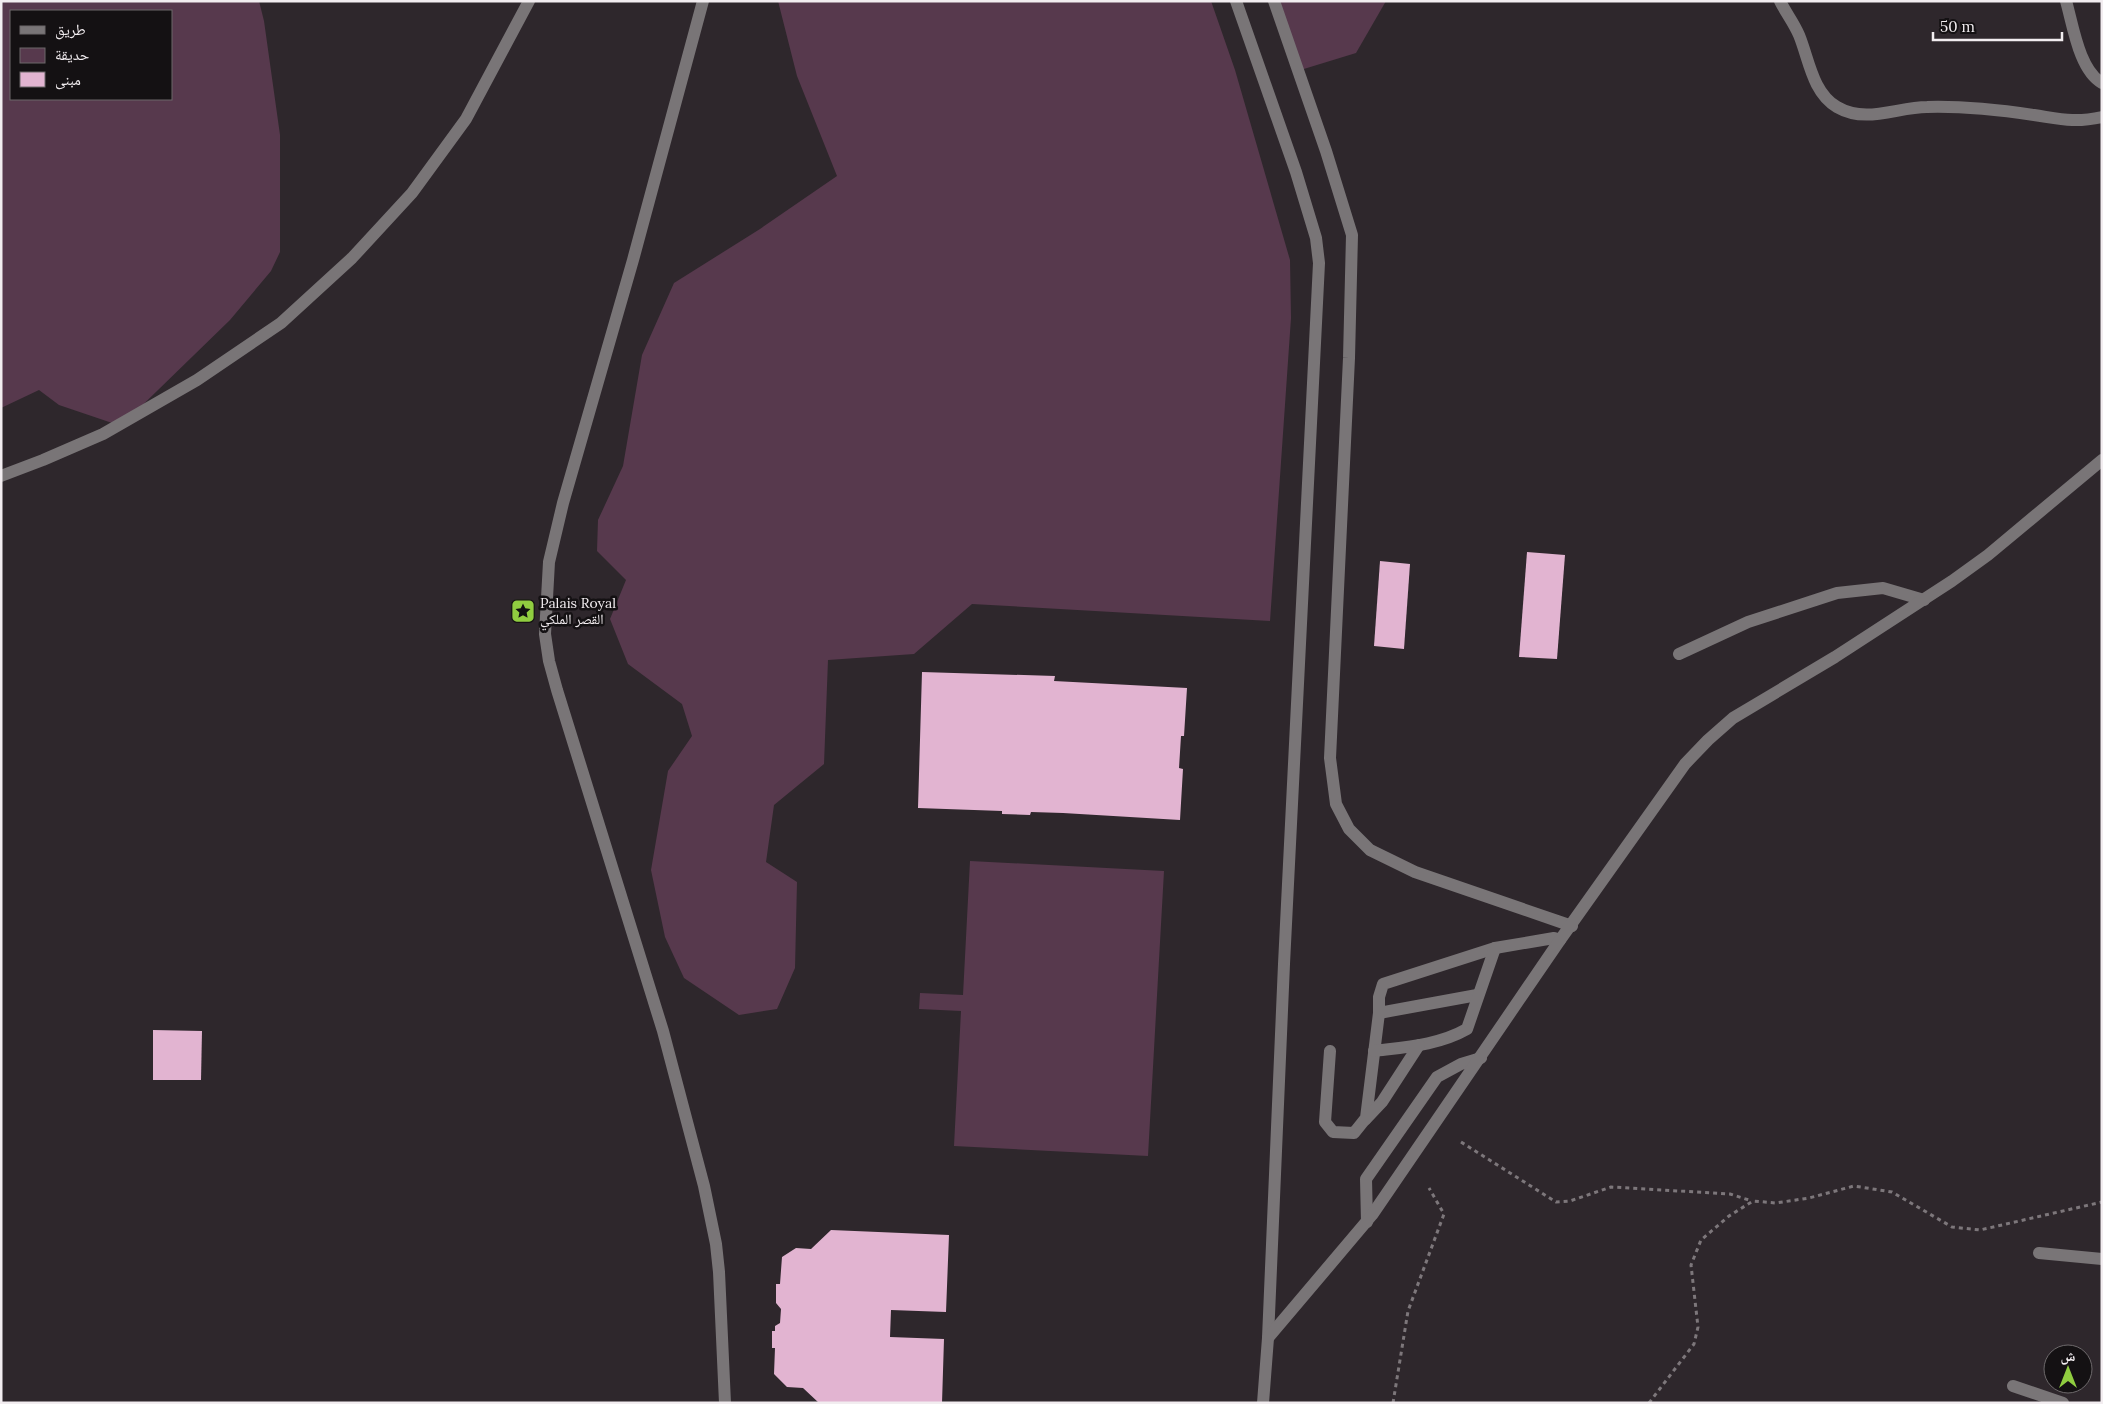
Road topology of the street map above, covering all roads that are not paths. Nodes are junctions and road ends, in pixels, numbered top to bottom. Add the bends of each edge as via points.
1 (529, 1) edge
2 (703, 1) edge
3 (1236, 1) edge
4 (1274, 1) edge
5 (1780, 1) edge
6 (2066, 1) edge
7 (2102, 83) edge
8 (2102, 117) edge
9 (2102, 460) edge
10 (1, 476) edge
11 (1924, 600) junction
12 (1679, 654) dead end
13 (1572, 926) junction
14 (1560, 940) junction
15 (1495, 948) junction
16 (1478, 995) junction
17 (1379, 1013) junction
18 (1420, 1045) junction
19 (1374, 1050) junction
20 (1330, 1051) dead end
21 (1481, 1058) junction
22 (1362, 1123) junction
23 (1367, 1222) junction
24 (2040, 1253) dead end
25 (2102, 1259) edge
26 (1268, 1338) junction
27 (2013, 1386) dead end
28 (725, 1403) edge
29 (1262, 1403) edge
30 (2063, 1403) edge

1 - 10 street via 466,120 412,193 352,258 281,323 197,380 103,434
2 - 28 street via 563,503 549,562 545,634 557,690 663,1031 704,1186 719,1272
3 - 26 street via 1298,180 1316,238 1319,263
4 - 13 street via 1352,235 1330,758 1336,804 1349,829 1370,850 1416,872
5 - 8 street via 1798,32 1816,83 1825,97 1850,112 1868,115 1927,107 2073,121
6 - 7 street via 2084,62 2094,78
9 - 11 street via 1988,555
11 - 12 street via 1883,588 1837,593 1748,622
11 - 13 street via 1733,718 1708,740 1685,764 1653,807
13 - 14 street
14 - 15 street via 1554,938
14 - 21 street
15 - 16 street
15 - 17 street via 1383,984
16 - 17 street
16 - 18 street via 1467,1029 1455,1036
17 - 19 street
18 - 19 street
18 - 22 street via 1382,1102
19 - 22 street via 1366,1118
20 - 22 street via 1325,1122 1333,1132 1354,1134
21 - 23 street
21 - 23 street via 1437,1077 1409,1116 1366,1179
23 - 26 street
24 - 25 street
26 - 29 street
27 - 30 street

